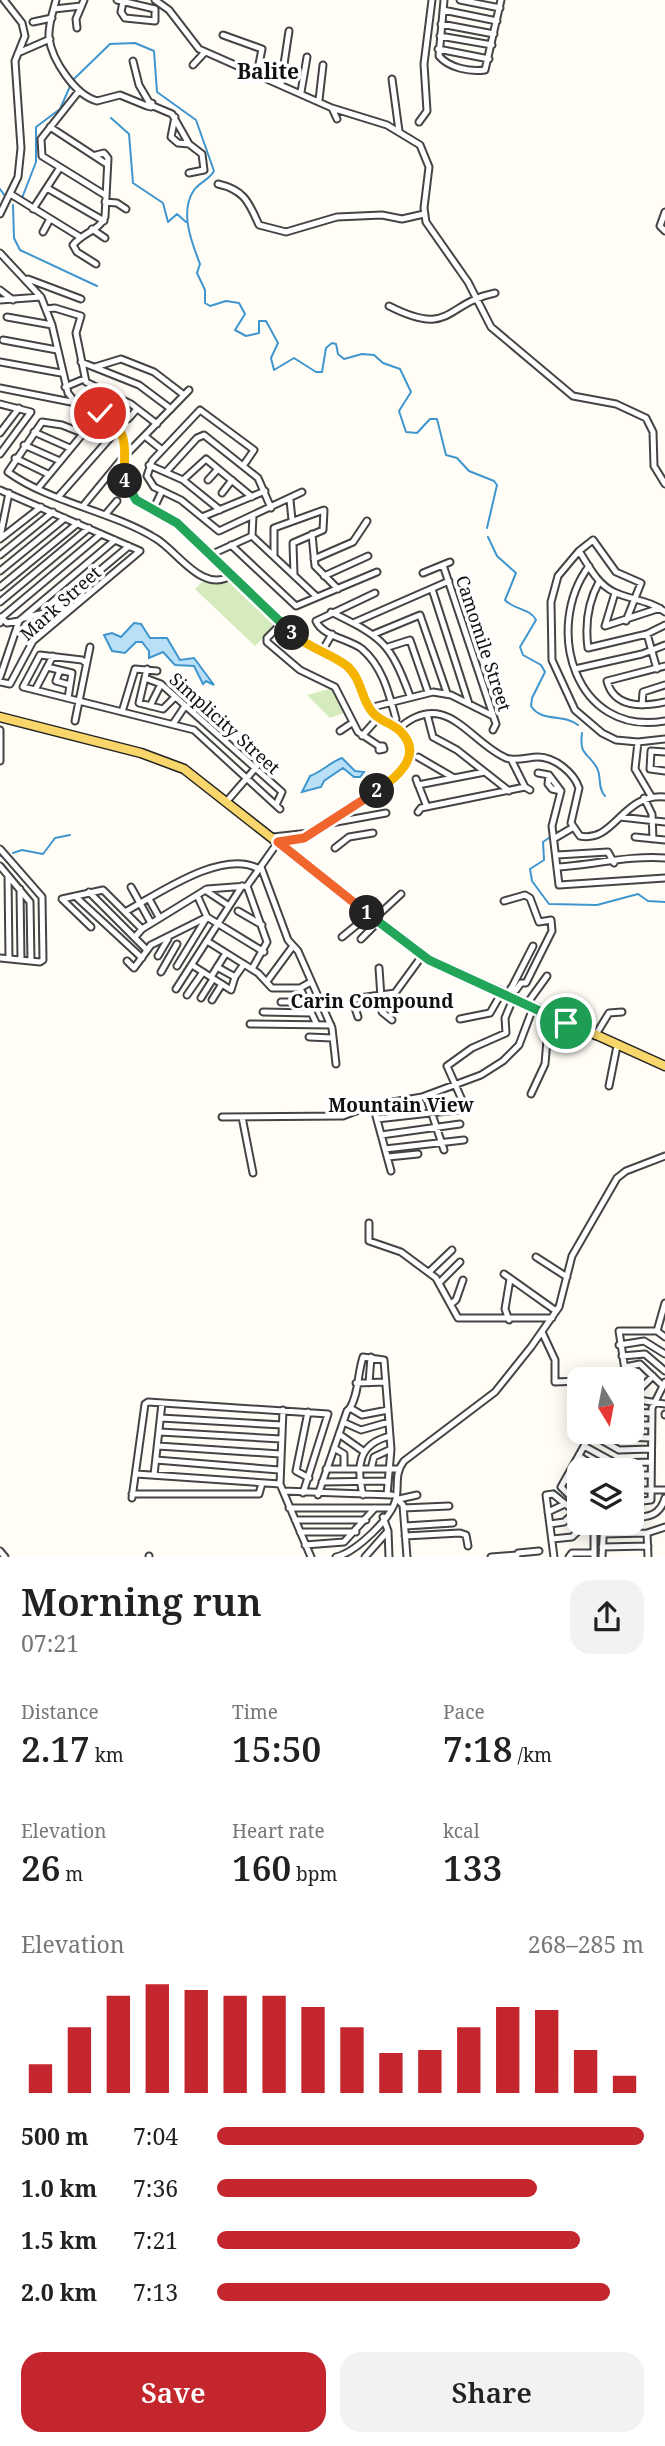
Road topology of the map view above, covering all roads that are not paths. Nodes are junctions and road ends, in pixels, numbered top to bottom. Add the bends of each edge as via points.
1 (55, 0) edge
2 (432, 0) edge
3 (444, 0) edge
4 (460, 0) edge
5 (501, 0) edge
6 (120, 1) edge
7 (161, 1) edge
8 (7, 2) edge
9 (82, 3) edge
10 (500, 8) junction
11 (54, 9) junction
12 (443, 10) junction
13 (51, 18) junction
14 (497, 21) junction
15 (33, 22) dead end
16 (441, 24) junction
17 (77, 28) dead end
18 (289, 31) dead end
19 (494, 34) junction
20 (223, 35) dead end
21 (440, 36) junction
22 (50, 39) junction
23 (492, 45) junction
24 (438, 49) junction
25 (18, 52) junction
26 (205, 52) junction
27 (307, 57) dead end
28 (489, 59) junction
29 (133, 61) dead end
30 (193, 65) dead end
31 (323, 65) dead end
32 (257, 74) junction
33 (392, 79) dead end
34 (281, 84) junction
35 (79, 91) junction
36 (301, 92) junction
37 (319, 100) junction
38 (150, 105) junction
39 (332, 108) junction
40 (175, 117) junction
41 (337, 119) dead end
42 (419, 122) dead end
43 (50, 127) junction
44 (399, 131) junction
45 (189, 144) junction
46 (59, 169) junction
47 (189, 173) dead end
48 (218, 184) dead end
49 (47, 187) junction
50 (12, 195) junction
51 (105, 199) junction
52 (2, 203) edge
53 (33, 209) junction
54 (126, 209) dead end
55 (665, 212) edge
56 (0, 214) edge
57 (424, 214) junction
58 (50, 219) junction
59 (104, 221) junction
60 (92, 229) junction
61 (665, 231) edge
62 (43, 232) dead end
63 (80, 237) junction
64 (105, 239) dead end
65 (0, 253) edge
66 (96, 264) dead end
67 (27, 279) junction
68 (0, 290) edge
69 (495, 293) dead end
70 (41, 297) junction
71 (476, 297) junction
72 (81, 299) dead end
73 (0, 300) edge
74 (13, 300) junction
75 (389, 306) dead end
76 (46, 309) junction
77 (7, 317) dead end
78 (52, 325) junction
79 (4, 340) dead end
80 (57, 350) junction
81 (0, 362) edge
82 (80, 362) junction
83 (95, 367) junction
84 (61, 373) junction
85 (84, 379) junction
86 (0, 387) edge
87 (65, 387) junction
88 (76, 403) junction
89 (2, 405) edge
90 (19, 408) junction
91 (138, 409) junction
92 (171, 409) junction
93 (0, 412) edge
94 (100, 413) junction
95 (128, 419) dead end
96 (157, 424) junction
97 (118, 429) junction
98 (34, 432) junction
99 (0, 433) edge
100 (82, 433) junction
101 (146, 437) junction
102 (24, 445) junction
103 (69, 449) junction
104 (161, 449) junction
105 (0, 454) edge
106 (127, 456) junction
107 (15, 458) junction
108 (60, 461) junction
109 (149, 465) junction
110 (243, 466) junction
111 (218, 469) junction
112 (166, 472) junction
113 (48, 474) junction
114 (183, 480) junction
115 (208, 480) dead end
116 (232, 480) junction
117 (665, 484) edge
118 (39, 487) junction
119 (0, 490) edge
120 (162, 491) junction
121 (265, 492) junction
122 (302, 492) dead end
123 (9, 493) junction
124 (222, 493) dead end
125 (59, 496) junction
126 (252, 497) junction
127 (290, 500) junction
128 (117, 501) dead end
129 (83, 506) junction
130 (41, 507) junction
131 (271, 508) junction
132 (153, 510) junction
133 (220, 510) junction
134 (53, 512) junction
135 (105, 515) junction
136 (253, 516) junction
137 (202, 517) junction
138 (65, 518) junction
139 (292, 520) junction
140 (366, 521) dead end
141 (78, 523) junction
142 (89, 528) junction
143 (101, 534) junction
144 (312, 534) junction
145 (252, 536) junction
146 (0, 538) edge
147 (115, 540) junction
148 (231, 545) junction
149 (130, 546) junction
150 (579, 551) junction
151 (0, 555) edge
152 (210, 555) junction
153 (274, 555) junction
154 (368, 556) dead end
155 (314, 559) junction
156 (589, 566) junction
157 (0, 571) edge
158 (377, 572) dead end
159 (423, 573) dead end
160 (232, 575) junction
161 (294, 575) junction
162 (324, 576) junction
163 (449, 581) junction
164 (599, 582) junction
165 (0, 587) edge
166 (338, 589) junction
167 (432, 589) junction
168 (375, 593) dead end
169 (615, 593) junction
170 (317, 597) junction
171 (634, 597) junction
172 (0, 602) edge
173 (76, 606) junction
174 (662, 610) edge
175 (331, 611) junction
176 (50, 612) junction
177 (0, 619) edge
178 (20, 620) junction
179 (626, 621) junction
180 (353, 622) junction
181 (282, 623) junction
182 (665, 625) edge
183 (332, 634) junction
184 (374, 634) junction
185 (647, 634) junction
186 (665, 645) edge
187 (90, 646) dead end
188 (388, 648) junction
189 (651, 651) junction
190 (321, 653) junction
191 (53, 656) junction
192 (86, 663) junction
193 (665, 666) edge
194 (47, 667) junction
195 (147, 669) junction
196 (575, 669) junction
197 (657, 669) junction
198 (60, 670) junction
199 (0, 677) edge
200 (145, 678) junction
201 (0, 682) edge
202 (158, 682) junction
203 (70, 685) junction
204 (665, 685) edge
205 (35, 690) junction
206 (428, 692) junction
207 (447, 693) junction
208 (410, 696) junction
209 (175, 697) junction
210 (68, 698) junction
211 (391, 702) junction
212 (665, 702) edge
213 (80, 703) junction
214 (469, 704) junction
215 (642, 705) junction
216 (150, 706) junction
217 (185, 706) junction
218 (369, 708) junction
219 (122, 712) junction
220 (427, 714) junction
221 (0, 716) edge
222 (493, 716) junction
223 (378, 718) junction
224 (396, 719) dead end
225 (664, 721) edge
226 (352, 723) junction
227 (173, 724) junction
228 (398, 729) junction
229 (665, 729) edge
230 (0, 730) edge
231 (493, 730) dead end
232 (340, 731) dead end
233 (430, 731) junction
234 (421, 733) dead end
235 (71, 735) junction
236 (362, 736) junction
237 (665, 739) edge
238 (638, 742) junction
239 (379, 746) dead end
240 (665, 752) edge
241 (418, 757) dead end
242 (511, 759) junction
243 (0, 761) edge
244 (257, 766) junction
245 (665, 771) edge
246 (485, 772) junction
247 (538, 773) dead end
248 (454, 778) junction
249 (244, 780) junction
250 (509, 791) junction
251 (647, 797) junction
252 (665, 797) edge
253 (227, 801) junction
254 (362, 801) junction
255 (427, 807) junction
256 (418, 812) dead end
257 (386, 813) dead end
258 (370, 816) junction
259 (620, 817) junction
260 (654, 821) junction
261 (665, 822) edge
262 (325, 824) junction
263 (572, 828) junction
264 (373, 833) dead end
265 (635, 837) dead end
266 (555, 838) junction
267 (653, 839) junction
268 (275, 840) junction
269 (665, 840) edge
270 (335, 848) dead end
271 (0, 853) edge
272 (557, 855) junction
273 (665, 858) edge
274 (614, 863) junction
275 (0, 866) edge
276 (558, 867) junction
277 (260, 868) junction
278 (8, 876) junction
279 (665, 878) edge
280 (244, 886) junction
281 (131, 887) dead end
282 (20, 889) junction
283 (205, 890) junction
284 (89, 892) junction
285 (401, 894) dead end
286 (75, 895) junction
287 (197, 895) junction
288 (149, 899) junction
289 (505, 901) dead end
290 (140, 904) junction
291 (229, 906) junction
292 (237, 911) dead end
293 (125, 912) junction
294 (159, 917) junction
295 (207, 917) junction
296 (374, 919) junction
297 (219, 922) junction
298 (151, 923) junction
299 (262, 925) junction
300 (91, 927) dead end
301 (142, 929) junction
302 (135, 937) junction
303 (342, 937) dead end
304 (167, 938) junction
305 (362, 939) dead end
306 (208, 941) junction
307 (177, 944) junction
308 (293, 946) junction
309 (533, 946) dead end
310 (147, 950) junction
311 (186, 951) junction
312 (264, 952) junction
313 (226, 953) junction
314 (158, 956) dead end
315 (422, 956) junction
316 (0, 958) edge
317 (142, 958) junction
318 (9, 959) junction
319 (20, 960) junction
320 (31, 961) junction
321 (127, 961) dead end
322 (244, 964) junction
323 (192, 965) junction
324 (177, 966) dead end
325 (217, 967) junction
326 (379, 968) dead end
327 (253, 969) junction
328 (160, 972) dead end
329 (203, 972) junction
330 (547, 976) dead end
331 (212, 978) junction
332 (268, 981) junction
333 (311, 982) junction
334 (222, 984) junction
335 (234, 984) junction
336 (300, 988) junction
337 (176, 989) dead end
338 (244, 989) dead end
339 (508, 994) junction
340 (187, 995) dead end
341 (379, 996) junction
342 (201, 998) dead end
343 (212, 1000) dead end
344 (281, 1002) dead end
345 (307, 1002) junction
346 (529, 1006) junction
347 (263, 1012) dead end
348 (622, 1012) dead end
349 (311, 1013) junction
350 (549, 1015) junction
351 (358, 1017) dead end
352 (460, 1019) dead end
353 (392, 1020) dead end
354 (250, 1024) dead end
355 (317, 1026) junction
356 (331, 1026) junction
357 (595, 1036) junction
358 (309, 1037) dead end
359 (332, 1038) junction
360 (617, 1046) junction
361 (336, 1064) dead end
362 (665, 1066) edge
363 (457, 1083) junction
364 (609, 1086) dead end
365 (531, 1094) dead end
366 (426, 1096) junction
367 (373, 1105) junction
368 (431, 1112) junction
369 (222, 1117) dead end
370 (243, 1117) junction
371 (377, 1119) junction
372 (460, 1124) dead end
373 (436, 1126) junction
374 (381, 1135) junction
375 (464, 1140) dead end
376 (442, 1143) junction
377 (385, 1149) junction
378 (444, 1150) dead end
379 (418, 1154) dead end
380 (665, 1156) edge
381 (388, 1157) junction
382 (391, 1171) dead end
383 (253, 1173) dead end
384 (369, 1223) dead end
385 (452, 1250) dead end
386 (536, 1257) dead end
387 (460, 1262) dead end
388 (429, 1272) junction
389 (504, 1274) dead end
390 (567, 1277) junction
391 (510, 1279) junction
392 (463, 1280) dead end
393 (440, 1282) junction
394 (451, 1304) junction
395 (665, 1304) edge
396 (556, 1311) junction
397 (663, 1316) edge
398 (551, 1318) junction
399 (509, 1320) junction
400 (657, 1331) junction
401 (542, 1332) junction
402 (665, 1337) edge
403 (619, 1345) junction
404 (665, 1354) edge
405 (622, 1356) junction
406 (371, 1357) junction
407 (625, 1367) joint
408 (643, 1367) edge
409 (644, 1368) edge
410 (665, 1371) edge
411 (653, 1376) junction
412 (386, 1382) junction
413 (567, 1382) edge
414 (356, 1383) junction
415 (369, 1383) junction
416 (664, 1383) edge
417 (644, 1385) edge
418 (644, 1401) edge
419 (653, 1402) junction
420 (162, 1403) junction
421 (665, 1404) edge
422 (350, 1408) junction
423 (283, 1410) junction
424 (388, 1410) junction
425 (308, 1412) junction
426 (644, 1413) edge
427 (651, 1413) junction
428 (161, 1418) junction
429 (343, 1422) junction
430 (388, 1422) junction
431 (282, 1425) junction
432 (644, 1425) edge
433 (651, 1425) junction
434 (160, 1432) junction
435 (339, 1434) junction
436 (390, 1436) junction
437 (644, 1437) edge
438 (651, 1437) junction
439 (281, 1439) junction
440 (609, 1444) edge
441 (158, 1446) junction
442 (584, 1446) joint
443 (334, 1448) junction
444 (391, 1449) junction
445 (651, 1449) junction
446 (363, 1451) junction
447 (280, 1454) junction
448 (579, 1456) joint
449 (582, 1458) edge
450 (156, 1460) junction
451 (651, 1462) junction
452 (327, 1469) junction
453 (344, 1469) junction
454 (359, 1469) junction
455 (371, 1469) junction
456 (387, 1469) junction
457 (399, 1469) junction
458 (279, 1470) junction
459 (136, 1474) junction
460 (154, 1475) junction
461 (644, 1475) edge
462 (651, 1475) junction
463 (309, 1478) junction
464 (566, 1479) edge
465 (387, 1481) junction
466 (322, 1482) junction
467 (359, 1482) junction
468 (262, 1483) junction
469 (280, 1484) junction
470 (644, 1490) edge
471 (651, 1490) junction
472 (665, 1490) edge
473 (283, 1491) junction
474 (303, 1493) junction
475 (567, 1493) edge
476 (417, 1494) dead end
477 (318, 1495) junction
478 (363, 1495) junction
479 (394, 1497) junction
480 (665, 1498) edge
481 (644, 1501) edge
482 (565, 1504) joint
483 (288, 1505) junction
484 (449, 1506) dead end
485 (375, 1508) junction
486 (390, 1508) junction
487 (403, 1508) junction
488 (548, 1512) junction
489 (383, 1517) junction
490 (644, 1517) edge
491 (567, 1519) edge
492 (295, 1520) junction
493 (366, 1520) junction
494 (453, 1523) dead end
495 (550, 1524) junction
496 (405, 1526) junction
497 (664, 1528) edge
498 (388, 1531) junction
499 (300, 1532) junction
500 (356, 1532) junction
501 (644, 1533) edge
502 (647, 1533) junction
503 (574, 1535) edge
504 (594, 1535) edge
505 (603, 1535) edge
506 (405, 1536) junction
507 (552, 1539) junction
508 (305, 1545) junction
509 (468, 1546) dead end
510 (648, 1546) junction
511 (374, 1547) junction
512 (602, 1547) junction
513 (0, 1551) edge
514 (538, 1551) dead end
515 (594, 1555) edge
516 (516, 1556) edge
517 (569, 1556) edge
518 (5, 1557) edge
519 (311, 1557) edge
520 (336, 1557) edge
521 (365, 1557) edge
522 (376, 1557) edge
523 (389, 1557) edge
524 (407, 1557) edge
525 (491, 1557) edge
526 (554, 1557) edge
527 (602, 1557) edge
528 (648, 1557) edge

1 - 11 street
2 - 42 street via 424,64 427,111
3 - 12 street
4 - 10 street
5 - 10 street
6 - 6 street via 155,9 155,21 124,18
7 - 26 street via 193,45
8 - 25 street via 24,28
9 - 11 street
9 - 17 street
10 - 14 street
11 - 13 street
12 - 14 street
12 - 16 street
13 - 15 street
13 - 22 street
14 - 19 street
16 - 19 street
16 - 21 street
18 - 34 street
19 - 23 street
20 - 32 street via 261,48
21 - 23 street
21 - 24 street
22 - 25 street
22 - 35 street via 55,56
23 - 28 street
24 - 28 street
24 - 28 street via 441,59 454,66 483,71
25 - 50 street via 15,92 21,148
26 - 30 street
26 - 32 street
27 - 36 street
29 - 38 street
31 - 37 street
32 - 34 street
33 - 44 street
34 - 36 street
35 - 38 street via 97,101 120,95
35 - 43 street
36 - 37 street
37 - 39 street
38 - 40 street
39 - 41 street
39 - 44 street
40 - 45 street
40 - 45 street via 171,136 178,143
43 - 46 street via 41,139 42,156
43 - 51 street via 96,155 106,155
44 - 57 street via 419,145 428,161
45 - 47 street via 201,152 205,167
46 - 49 street
46 - 51 street
48 - 57 street via 234,188 248,199 262,228 281,231 337,217 402,219
49 - 53 street
49 - 59 street
50 - 52 street
50 - 53 street
51 - 54 street
51 - 59 street
52 - 56 street
53 - 58 street
55 - 61 street via 660,226
57 - 71 street
58 - 62 street
58 - 63 street
59 - 60 street
60 - 63 street
60 - 64 street
63 - 66 street via 73,245 75,251
65 - 67 street
67 - 70 street
67 - 72 street
68 - 74 street
69 - 71 street
70 - 74 street
70 - 76 street
71 - 75 street via 437,321 422,321
71 - 117 street via 495,333 567,393 616,404 646,418 652,428 654,466
73 - 74 street
76 - 78 street
76 - 82 street via 81,316 76,333
77 - 78 street
78 - 80 street
79 - 80 street
80 - 84 street
81 - 84 street
82 - 83 street
82 - 85 street
83 - 92 street via 139,385
83 - 92 street via 121,359 154,372 186,393
84 - 87 street
85 - 87 street
85 - 91 street
86 - 88 street
87 - 88 street
88 - 94 street
89 - 90 street
89 - 93 street
90 - 99 street
90 - 105 street via 31,412
91 - 95 street
91 - 96 street
92 - 96 street
94 - 97 street
94 - 100 street
96 - 101 street
97 - 106 street
97 - 125 street
98 - 100 street via 45,421
98 - 102 street
98 - 103 street
100 - 103 street
101 - 104 street
101 - 106 street
102 - 107 street
102 - 108 street
103 - 108 street
104 - 109 street
104 - 110 street via 202,410 254,450
106 - 129 street
106 - 132 street via 128,489
107 - 113 street
107 - 118 street via 7,470
108 - 113 street
109 - 112 street
109 - 120 street via 148,481
110 - 112 street via 203,435
110 - 121 street via 258,478
111 - 114 street via 202,460
111 - 115 street
111 - 116 street
112 - 114 street
113 - 118 street
114 - 133 street
116 - 124 street
116 - 126 street
118 - 125 street
119 - 123 street
120 - 132 street
120 - 137 street
121 - 126 street
121 - 131 street
122 - 127 street
123 - 130 street
123 - 146 street
125 - 129 street
126 - 133 street
127 - 131 street
127 - 139 street
128 - 135 street
129 - 135 street
130 - 134 street
130 - 146 street
131 - 136 street
132 - 152 street via 177,523
133 - 137 street
134 - 138 street
134 - 151 street
135 - 160 street via 158,539 197,575 223,579
136 - 137 street via 217,531
136 - 145 street
138 - 141 street
138 - 157 street
139 - 144 street via 323,509 324,528
139 - 153 street via 272,530
140 - 155 street via 353,542
141 - 142 street
141 - 165 street
142 - 143 street
142 - 172 street
143 - 147 street
143 - 177 street
144 - 155 street
144 - 161 street via 293,543
145 - 148 street
145 - 153 street
147 - 149 street
147 - 178 street
148 - 152 street
148 - 170 street via 296,606
149 - 173 street, Mark Street via 139,551
149 - 176 street
150 - 156 street
150 - 171 street via 593,540 615,572 641,583
150 - 238 street via 558,576 551,602 552,660 575,710 602,733
152 - 160 street
153 - 161 street
154 - 162 street
155 - 162 street
156 - 164 street
156 - 196 street via 575,584 567,624
158 - 166 street
159 - 163 street, Camomile Street via 446,563
160 - 181 street
161 - 170 street
162 - 166 street
163 - 167 street
163 - 222 street, Camomile Street
164 - 169 street
164 - 185 street via 586,630 588,648
166 - 170 street
167 - 180 street
167 - 214 street
168 - 175 street
169 - 171 street
169 - 179 street via 605,626
171 - 174 street
171 - 179 street
173 - 176 street
173 - 201 street, Mark Street via 33,641 9,684
174 - 179 street
175 - 180 street
175 - 183 street via 314,620
176 - 178 street
177 - 178 street via 7,623
178 - 199 street
180 - 184 street
181 - 190 street
181 - 226 street via 267,642 300,670 335,687
182 - 185 street
183 - 190 street
183 - 211 street via 359,647 373,661
184 - 188 street
184 - 207 street via 421,613
185 - 189 street
186 - 189 street
187 - 192 street
188 - 206 street via 411,638
188 - 208 street
189 - 196 street
189 - 197 street
190 - 218 street via 353,672
191 - 192 street
191 - 194 street
191 - 205 street via 39,655 24,682 23,687
192 - 213 street
193 - 197 street
194 - 198 street
194 - 205 street
195 - 200 street
195 - 202 street via 158,670
195 - 219 street via 135,669
196 - 225 street via 594,701 612,717 636,724
197 - 215 street via 607,681 616,697
198 - 203 street via 72,673
198 - 203 street via 56,681
200 - 202 street, Simplicity Street
200 - 216 street via 139,702
202 - 209 street, Simplicity Street
202 - 216 street
203 - 210 street
204 - 215 street via 642,692
205 - 210 street
206 - 207 street
206 - 208 street
207 - 214 street
208 - 211 street
209 - 216 street via 164,708
209 - 217 street, Simplicity Street
210 - 213 street
211 - 218 street
211 - 224 street
212 - 215 street
213 - 219 street
213 - 235 street
214 - 222 street
217 - 227 street
217 - 244 street, Simplicity Street
218 - 223 street
219 - 227 street
220 - 228 street
220 - 233 street
220 - 242 street via 462,725
221 - 235 main road
222 - 231 street, Camomile Street
223 - 228 street
223 - 236 street
225 - 229 street
226 - 232 street
226 - 236 street
227 - 249 street via 194,730
228 - 254 street via 408,747 406,765 395,779
230 - 243 street
233 - 234 street
233 - 246 street
235 - 253 main road via 177,765
236 - 239 street
237 - 238 street
238 - 251 street via 635,769
240 - 245 street via 651,751 650,769
241 - 248 street
242 - 250 street via 527,789
242 - 263 street via 550,759 573,777 579,794
244 - 249 street
244 - 249 street, Simplicity Street via 282,794 278,807
246 - 248 street
246 - 250 street
247 - 266 street via 549,775 561,791 552,818
248 - 255 street via 417,782
249 - 253 street
250 - 255 street
251 - 252 street
251 - 259 street
251 - 260 street
253 - 268 main road
254 - 258 street
254 - 262 street
255 - 256 street
257 - 258 street
258 - 262 street
259 - 260 street
259 - 263 street via 590,837 579,836
260 - 261 street
260 - 267 street
262 - 268 street via 304,838
263 - 266 street
264 - 270 street via 349,837
265 - 267 street
266 - 272 street
267 - 269 street
268 - 277 street
268 - 296 main road
271 - 320 street via 42,898 43,960
272 - 274 street via 608,852
272 - 276 street
273 - 274 street
274 - 276 street
275 - 278 street
276 - 279 street via 559,885
277 - 280 street
277 - 288 street via 244,862 196,873
277 - 308 street
278 - 282 street
278 - 318 street
280 - 283 street
280 - 291 street
280 - 299 street
281 - 290 street
282 - 319 street
282 - 320 street via 31,904
283 - 287 street
283 - 291 street
284 - 286 street
284 - 293 street via 103,890
284 - 302 street
285 - 296 street
286 - 300 street via 62,900
286 - 317 street
287 - 294 street
287 - 295 street
288 - 290 street
288 - 294 street
289 - 339 street via 525,895 530,898 538,922 551,920 552,931 526,983
290 - 293 street
290 - 298 street
291 - 297 street
292 - 299 street
293 - 301 street
294 - 298 street
295 - 297 street
295 - 304 street
295 - 311 street
296 - 303 street
296 - 305 street
296 - 315 main road
297 - 306 street
297 - 312 street
298 - 301 street
299 - 312 street via 267,943
301 - 302 street
302 - 310 street
304 - 307 street
304 - 310 street
304 - 314 street
306 - 313 street
306 - 323 street
307 - 311 street
307 - 328 street
308 - 332 street
308 - 333 street
309 - 339 street
310 - 317 street
311 - 324 street
312 - 327 street
313 - 322 street
313 - 325 street
315 - 339 main road
315 - 341 street via 398,991
316 - 318 street
317 - 321 street via 134,968
318 - 319 street
319 - 320 street
322 - 327 street
322 - 335 street
323 - 329 street
323 - 337 street
325 - 331 street
325 - 335 street
326 - 341 street
327 - 332 street
329 - 331 street
329 - 340 street
330 - 346 street
331 - 334 street
331 - 342 street
332 - 336 street via 272,988
333 - 336 street
333 - 356 street
334 - 335 street
334 - 343 street
335 - 338 street
336 - 345 street
339 - 346 main road
339 - 352 street via 490,1013
339 - 363 street via 506,1033 472,1048 447,1066
341 - 351 street via 352,999
341 - 353 street via 383,1014
344 - 345 street
345 - 349 street
346 - 350 main road
346 - 363 street via 526,1031 515,1050 488,1072
347 - 349 street
348 - 357 street via 609,1013
349 - 355 street
350 - 357 main road
350 - 365 street via 545,1064
354 - 355 street
355 - 356 street
356 - 359 street
357 - 360 main road
358 - 359 street
359 - 361 street
360 - 362 main road
360 - 364 street
363 - 366 street
363 - 368 street via 466,1109
366 - 367 street
366 - 368 street
367 - 370 street via 343,1116
367 - 371 street
368 - 371 street
368 - 373 street
369 - 370 street
370 - 383 street
371 - 374 street
372 - 373 street
373 - 374 street
373 - 376 street
374 - 377 street
375 - 376 street
376 - 377 street
376 - 378 street
377 - 381 street
379 - 381 street
380 - 390 street via 617,1178 572,1256
381 - 382 street
384 - 388 street via 369,1241 401,1252
385 - 388 street
386 - 390 street
387 - 393 street
388 - 393 street
389 - 391 street
390 - 396 street
391 - 396 street
391 - 399 street via 505,1309
392 - 394 street
393 - 394 street
394 - 399 street via 459,1319
395 - 397 street
396 - 398 street
397 - 400 street
398 - 399 street
398 - 401 street
400 - 402 street
400 - 403 street via 618,1332
401 - 413 street via 555,1360 555,1382
401 - 457 street via 502,1384
403 - 404 street via 644,1341
403 - 405 street
405 - 407 street
405 - 410 street via 645,1354
406 - 412 street via 384,1360
406 - 414 street via 363,1357
406 - 415 street
407 - 408 street
409 - 411 street
411 - 416 street
411 - 417 street
412 - 415 street
412 - 424 street
414 - 415 street
414 - 422 street via 357,1396
416 - 419 street
418 - 419 street
419 - 421 street
419 - 427 street
420 - 423 street
420 - 428 street
420 - 459 street via 145,1404
422 - 424 street via 362,1415
422 - 429 street
423 - 425 street
423 - 431 street
424 - 430 street
425 - 463 street via 296,1473
425 - 463 street via 329,1416
426 - 427 street
427 - 433 street
428 - 431 street
428 - 434 street
429 - 430 street via 361,1430
429 - 435 street
430 - 436 street
431 - 439 street
432 - 433 street
433 - 438 street
434 - 439 street
434 - 441 street
435 - 443 street
435 - 446 street
436 - 444 street
436 - 446 street via 370,1443
437 - 438 street
438 - 445 street
439 - 447 street
440 - 445 street via 619,1450
441 - 447 street
441 - 450 street
442 - 448 street
442 - 451 street via 615,1463
443 - 452 street
443 - 453 street via 344,1454
444 - 455 street via 374,1457
444 - 456 street
445 - 451 street
446 - 454 street
447 - 458 street
448 - 449 street
450 - 458 street
450 - 460 street
451 - 462 street
452 - 453 street
452 - 466 street
453 - 454 street
454 - 455 street
454 - 467 street
455 - 456 street
456 - 457 street
456 - 465 street
457 - 479 street
458 - 469 street
459 - 460 street
459 - 468 street via 132,1496 259,1494
460 - 468 street
461 - 462 street
462 - 471 street
463 - 474 street
464 - 475 street via 561,1488
465 - 467 street
465 - 479 street
466 - 467 street
466 - 477 street
467 - 478 street
468 - 469 street
469 - 473 street
470 - 471 street
471 - 472 street
471 - 481 street via 650,1501
473 - 474 street
473 - 483 street
474 - 477 street
476 - 479 street
477 - 478 street
478 - 479 street
479 - 486 street
479 - 487 street
480 - 490 street via 661,1508
482 - 488 street
482 - 488 street via 549,1493 545,1497
483 - 485 street
483 - 492 street
484 - 487 street
485 - 486 street
485 - 493 street
486 - 489 street
487 - 496 street
488 - 495 street
489 - 498 street
489 - 520 street via 356,1549
491 - 495 street
492 - 493 street
492 - 499 street
493 - 500 street
494 - 496 street
495 - 507 street
496 - 506 street
497 - 502 street
498 - 511 street
498 - 523 street
499 - 500 street
499 - 508 street
500 - 508 street via 340,1544
501 - 502 street
502 - 510 street
503 - 507 street
504 - 515 street
505 - 512 street
506 - 509 street via 460,1533 466,1535
506 - 524 street
507 - 526 street
508 - 519 street
510 - 512 street
510 - 528 street
511 - 521 street
511 - 522 street
512 - 527 street
513 - 518 street
514 - 516 street
515 - 517 street
516 - 525 street

